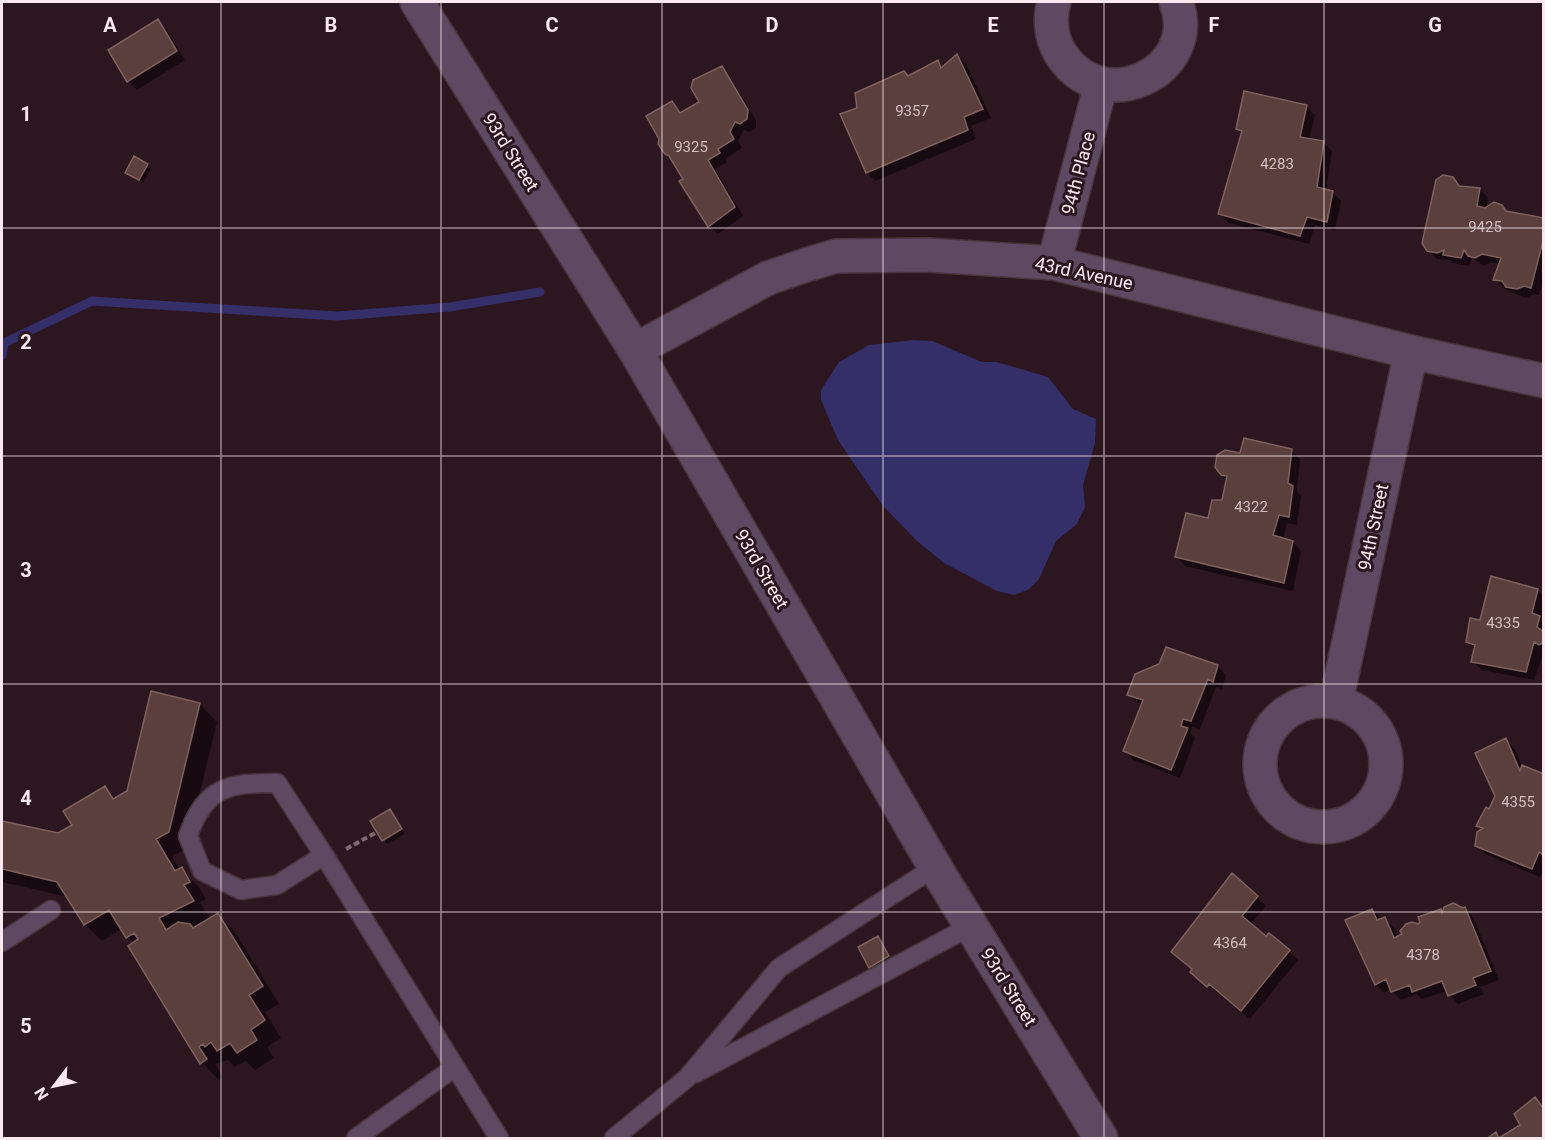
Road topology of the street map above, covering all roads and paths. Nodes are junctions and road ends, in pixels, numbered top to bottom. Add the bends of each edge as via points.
1 (417, 2) edge
2 (1054, 2) edge
3 (1176, 2) edge
4 (1101, 84) junction
5 (1054, 262) junction
6 (635, 350) junction
7 (1411, 352) junction
8 (1544, 381) edge
9 (1336, 702) dead end
10 (377, 832) dead end
11 (326, 857) junction
12 (935, 867) junction
13 (51, 910) dead end
14 (971, 926) junction
15 (2, 942) edge
16 (455, 1066) junction
17 (687, 1078) junction
18 (356, 1138) edge
19 (499, 1138) edge
20 (614, 1138) edge
21 (1101, 1138) edge

1 - 6 street, 93rd Street
2 - 4 street via 1051,26 1056,46 1066,63
3 - 4 street via 1179,27 1174,48 1162,66 1144,79 1123,86
4 - 5 street, 94th Place
5 - 6 street, 43rd Avenue via 927,255 836,256 768,278
5 - 7 street, 43rd Avenue
6 - 12 street, 93rd Street
7 - 8 street, 43rd Avenue
7 - 9 street, 94th Street
10 - 11 path
11 - 11 lane via 277,783 243,783 216,793 196,812 188,836 202,872 241,890 278,885
11 - 16 lane
12 - 14 street, 93rd Street
12 - 17 lane via 779,968
13 - 15 lane
14 - 17 lane
14 - 21 street, 93rd Street
16 - 18 lane
16 - 19 lane
17 - 20 lane

